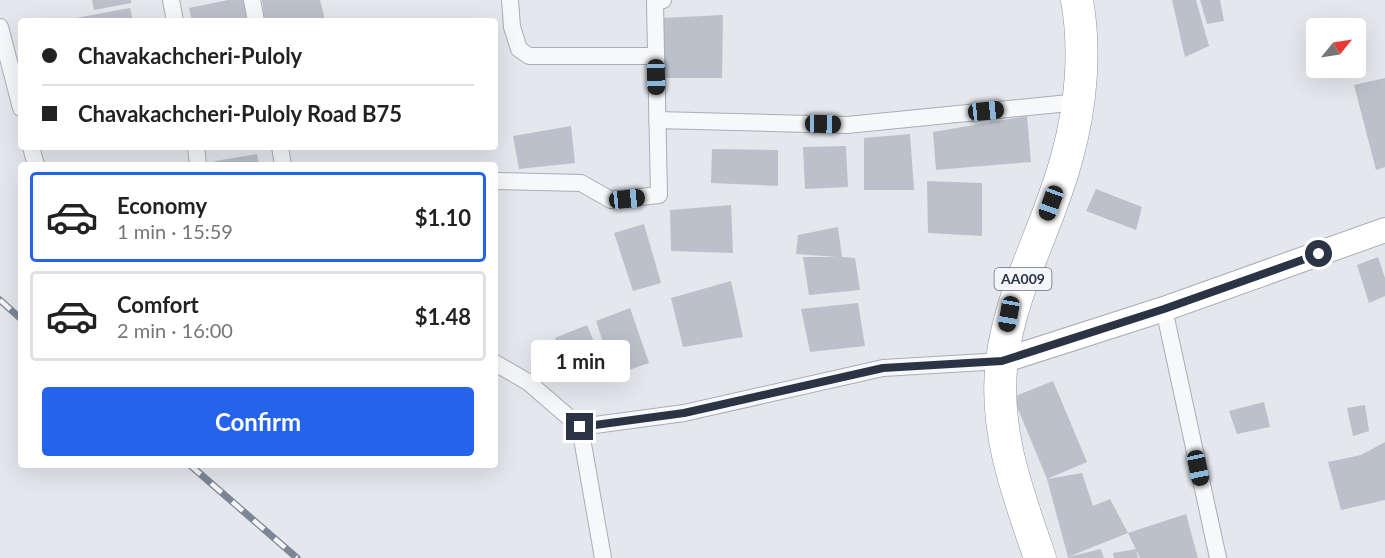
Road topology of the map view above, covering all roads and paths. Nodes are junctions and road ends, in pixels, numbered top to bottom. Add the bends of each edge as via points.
1 (171, 0) edge
2 (252, 0) edge
3 (510, 0) edge
4 (663, 0) edge
5 (1077, 0) edge
6 (174, 18) edge
7 (255, 18) edge
8 (0, 27) edge
9 (656, 56) junction
10 (18, 96) edge
11 (1079, 102) junction
12 (657, 120) junction
13 (498, 182) edge
14 (1385, 230) edge
15 (1164, 309) junction
16 (1002, 361) junction
17 (498, 365) edge
18 (580, 427) junction
19 (603, 558) edge
20 (1040, 558) edge
21 (1218, 558) edge

1 - 6 street
2 - 7 street
3 - 9 street via 519,50 529,56
4 - 9 street via 655,3
5 - 11 highway, AA009 via 1081,26
8 - 10 street
9 - 12 street
11 - 12 street via 847,125
11 - 16 highway, AA009 via 1067,158 1009,314
12 - 13 street via 659,195 611,200 581,183
14 - 15 main road
15 - 16 main road
15 - 21 street
16 - 18 street via 883,368 684,413
16 - 20 highway, AA009 via 999,403 1010,471
17 - 18 street via 528,382
18 - 19 street

